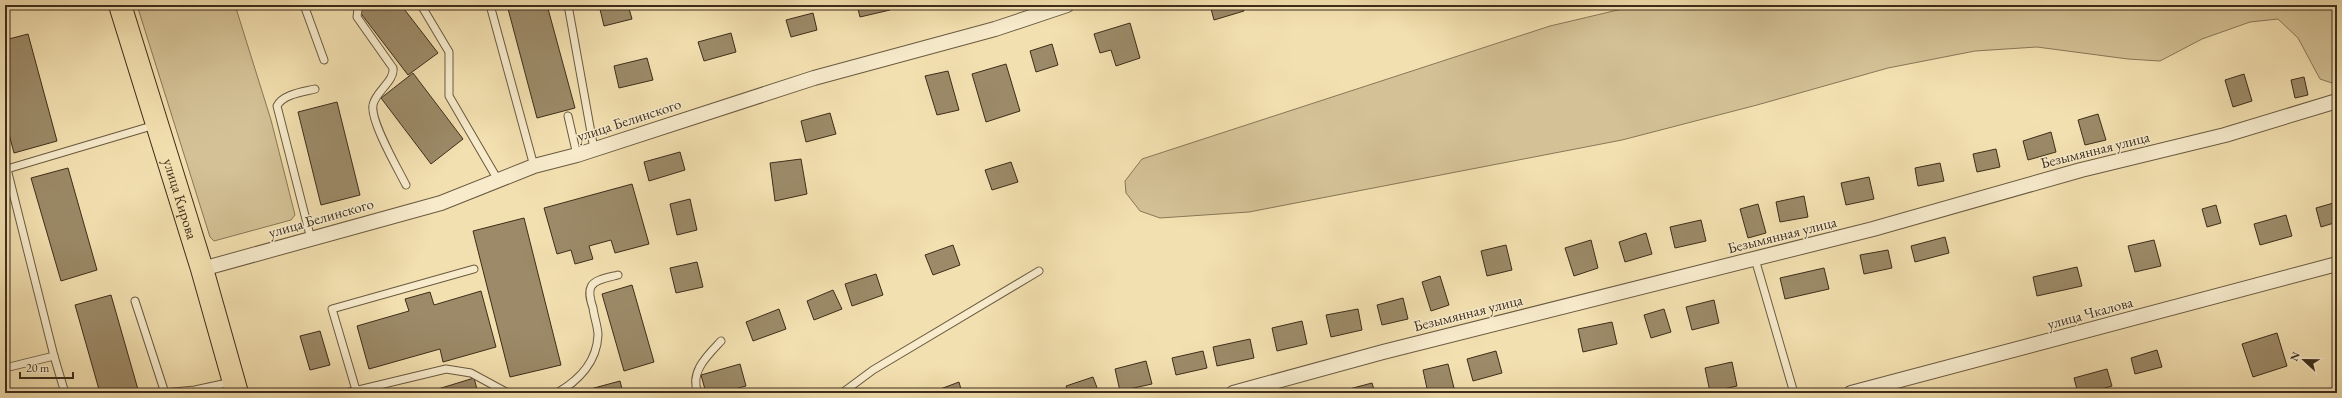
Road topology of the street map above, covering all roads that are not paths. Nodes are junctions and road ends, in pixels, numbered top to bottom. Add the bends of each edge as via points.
1 (120, 5) edge
2 (304, 5) edge
3 (362, 5) edge
4 (421, 5) edge
5 (490, 5) edge
6 (568, 5) edge
7 (1067, 5) edge
8 (324, 60) dead end
9 (315, 89) dead end
10 (2337, 101) edge
11 (568, 116) dead end
12 (159, 124) junction
13 (594, 149) junction
14 (577, 155) junction
15 (5, 161) edge
16 (534, 166) junction
17 (7, 169) junction
18 (498, 180) junction
19 (406, 185) dead end
20 (311, 239) junction
21 (1755, 259) junction
22 (2337, 264) edge
23 (202, 269) junction
24 (474, 269) dead end
25 (1039, 271) dead end
26 (618, 275) dead end
27 (135, 301) dead end
28 (721, 341) dead end
29 (54, 356) junction
30 (5, 368) edge
31 (235, 387) edge
32 (356, 390) junction
33 (66, 393) edge
34 (164, 393) edge
35 (346, 393) edge
36 (508, 393) edge
37 (557, 393) edge
38 (698, 393) edge
39 (842, 393) edge
40 (1233, 393) edge
41 (1794, 393) edge
42 (1851, 393) edge

1 - 12 main road, улица Кирова
2 - 8 lane
3 - 19 lane via 358,9 357,17 393,68 392,76 375,99 373,112
4 - 18 lane via 449,52 448,96
5 - 16 lane
6 - 13 lane
7 - 13 street, улица Белинского via 995,29 814,78
9 - 20 lane via 285,98 279,101 277,106
10 - 21 street, Безымянная улица via 2225,135 2081,170 1873,229
11 - 14 lane
12 - 17 lane
12 - 23 main road, улица Кирова
13 - 14 street, улица Белинского
14 - 16 street, улица Белинского
15 - 17 lane
16 - 18 street, улица Белинского
17 - 29 lane
18 - 20 street, улица Белинского via 441,203
20 - 23 street, улица Белинского
21 - 40 street, Безымянная улица
21 - 41 lane
22 - 42 street, улица Чкалова
23 - 31 main road, улица Кирова
24 - 32 lane via 332,309
25 - 39 lane via 873,370
26 - 37 lane via 595,282 591,287 590,294 598,334 595,350 589,365 574,383
27 - 34 lane
28 - 38 lane via 700,366 697,376
29 - 30 lane
29 - 33 lane
31 - 34 lane
32 - 35 lane
32 - 36 lane via 446,369 471,373

